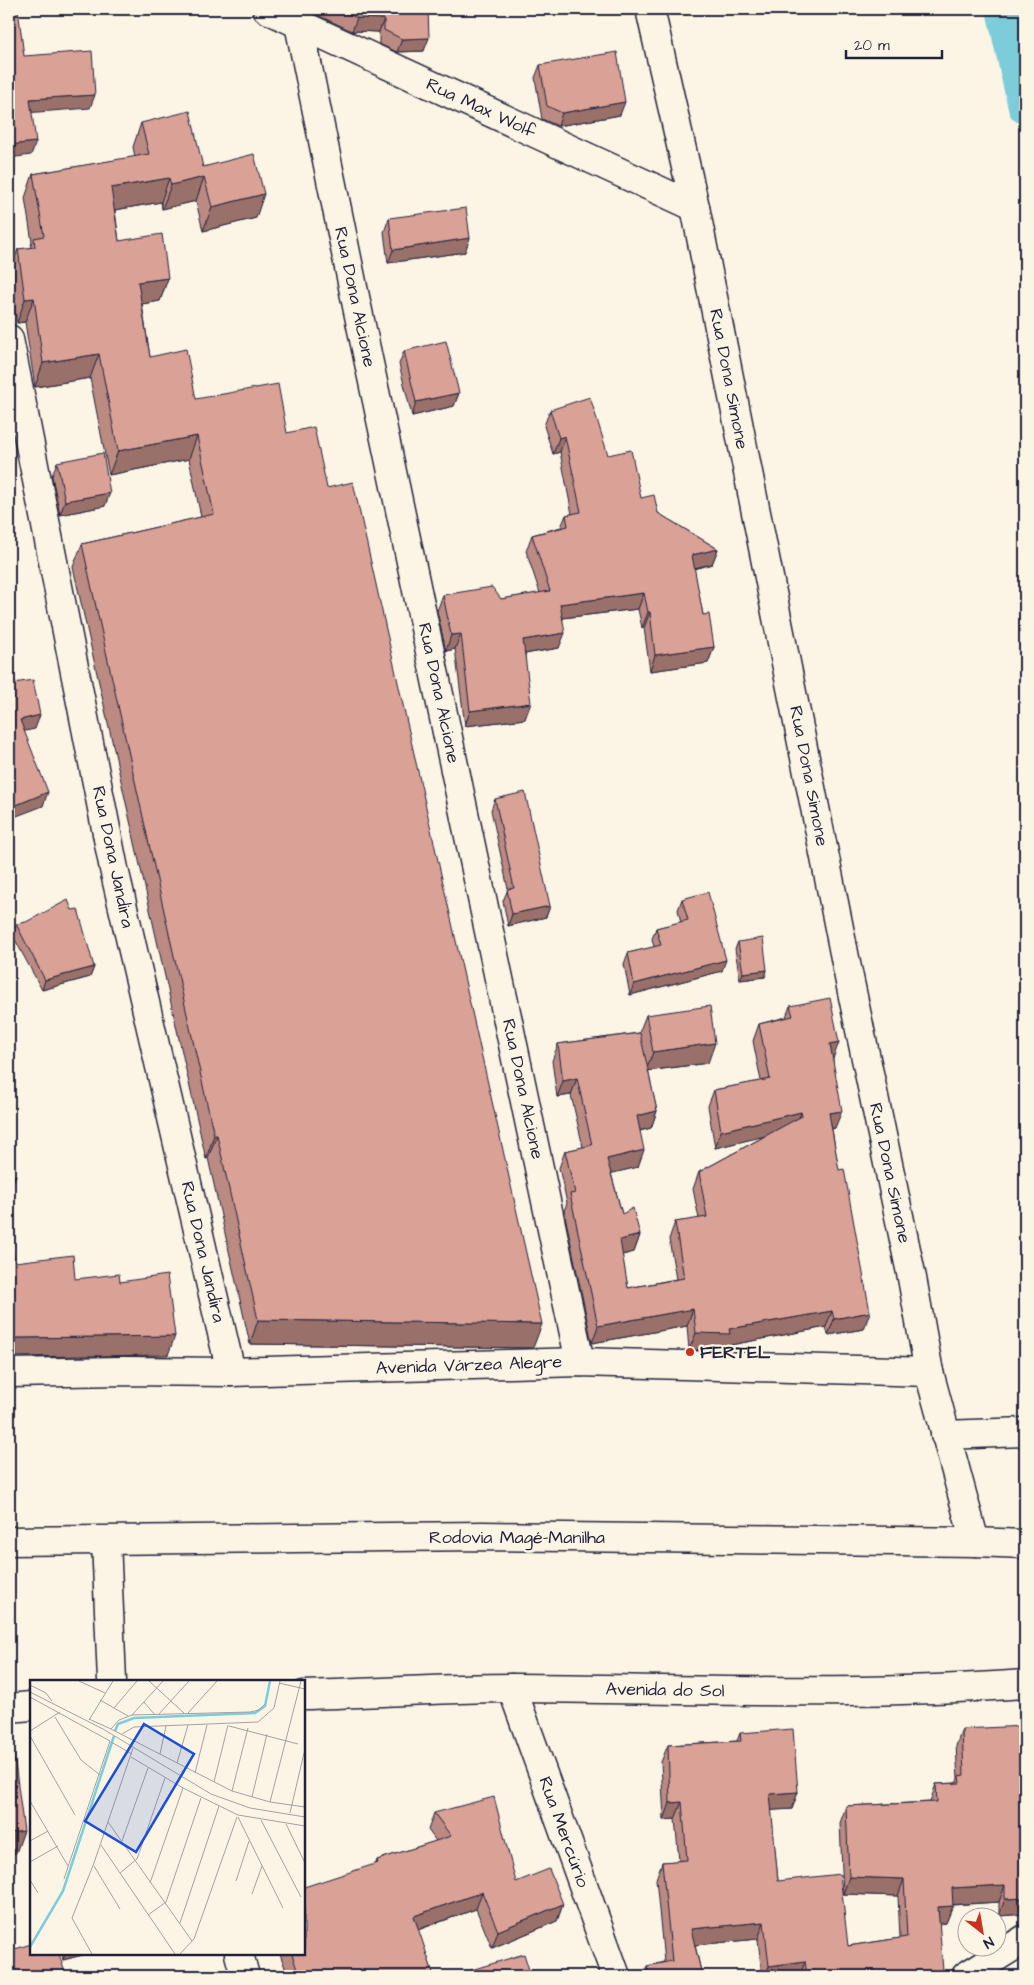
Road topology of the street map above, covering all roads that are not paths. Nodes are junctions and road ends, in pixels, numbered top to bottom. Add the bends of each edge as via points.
1 (267, 9) edge
2 (650, 9) edge
3 (299, 24) junction
4 (695, 207) junction
5 (9, 339) edge
6 (580, 1362) junction
7 (231, 1372) junction
8 (929, 1372) junction
9 (9, 1373) edge
10 (1025, 1432) edge
11 (945, 1435) junction
12 (9, 1541) edge
13 (106, 1541) junction
14 (975, 1542) junction
15 (1025, 1544) edge
16 (112, 1680) edge
17 (1025, 1684) edge
18 (512, 1688) junction
19 (305, 1695) edge
20 (30, 1706) edge
21 (9, 1708) edge
22 (1025, 1939) edge
23 (239, 1955) edge
24 (244, 1976) edge
25 (616, 1976) edge
26 (966, 1976) edge

1 - 3 main road, Rua Max Wolf
2 - 4 main road, Rua Dona Simone
3 - 4 main road, Rua Max Wolf
3 - 6 main road, Rua Dona Alcione
4 - 8 main road, Rua Dona Simone
5 - 7 main road, Rua Dona Jandira via 114,869
6 - 7 main road, Avenida Várzea Alegre
6 - 8 main road, Avenida Várzea Alegre
7 - 9 main road, Avenida Várzea Alegre
8 - 11 main road, Rua Dona Simone
10 - 11 main road
11 - 14 main road, Rua Dona Simone
12 - 13 main road, Rodovia Magé-Manilha
13 - 14 main road, Rodovia Magé-Manilha via 483,1536
13 - 16 main road
14 - 15 main road, Rodovia Magé-Manilha
17 - 18 main road, Avenida do Sol via 866,1692
18 - 19 main road, Avenida do Sol
18 - 25 main road, Rua Mercúrio
20 - 21 main road
22 - 26 main road
23 - 24 main road

